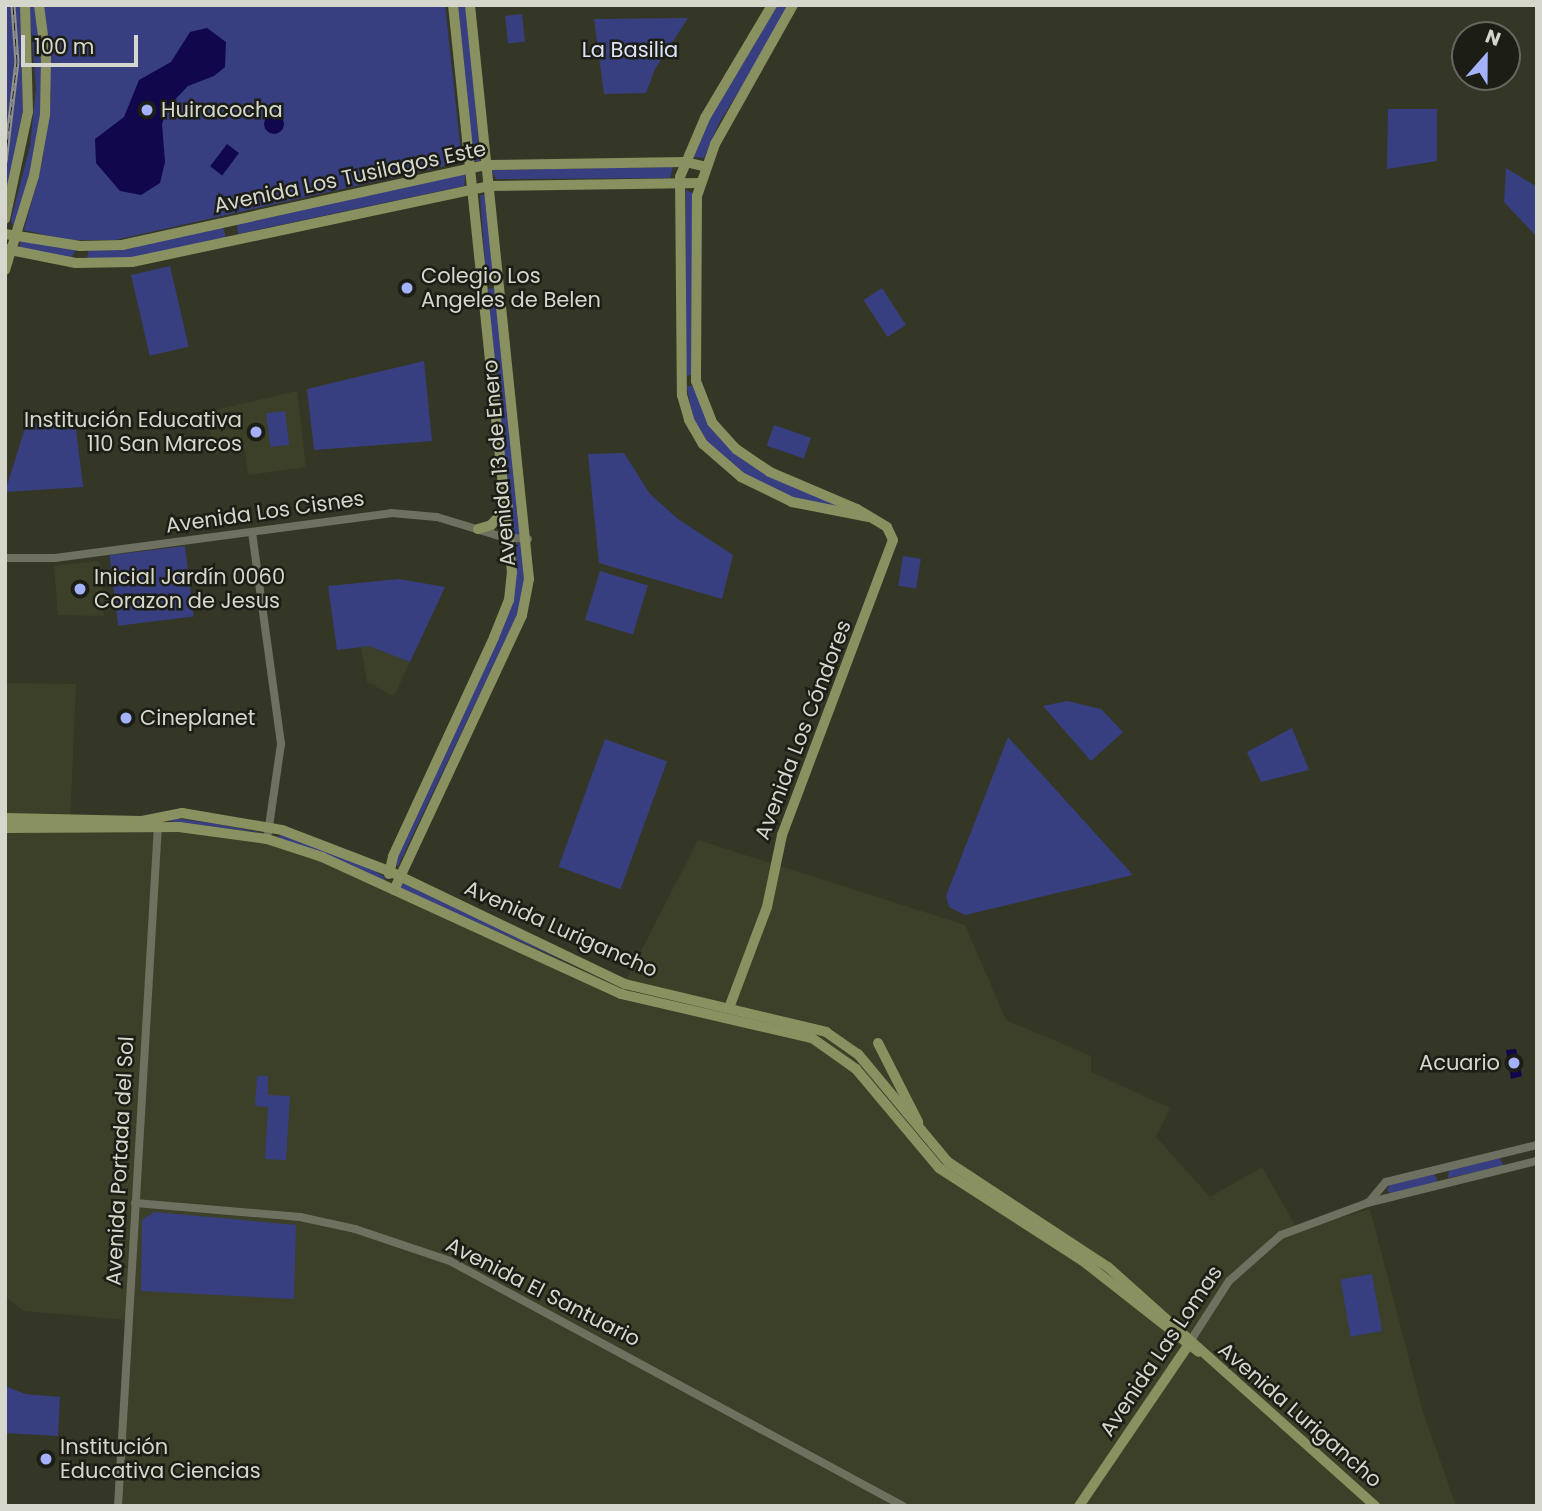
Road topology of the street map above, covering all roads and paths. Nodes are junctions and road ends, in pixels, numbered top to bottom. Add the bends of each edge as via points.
1 (25, 5) edge
2 (39, 5) edge
3 (453, 5) edge
4 (470, 5) edge
5 (772, 5) edge
6 (793, 5) edge
7 (685, 162) junction
8 (487, 165) junction
9 (470, 167) junction
10 (706, 167) junction
11 (700, 183) junction
12 (490, 186) junction
13 (679, 186) junction
14 (472, 189) junction
15 (5, 219) edge
16 (5, 234) edge
17 (17, 236) junction
18 (9, 249) edge
19 (5, 270) edge
20 (508, 507) junction
21 (868, 517) junction
22 (478, 529) junction
23 (252, 532) junction
24 (511, 538) junction
25 (528, 539) junction
26 (5, 558) edge
27 (5, 818) edge
28 (158, 823) junction
29 (269, 827) junction
30 (5, 828) edge
31 (267, 839) junction
32 (389, 871) junction
33 (400, 876) junction
34 (392, 889) junction
35 (729, 1008) junction
36 (878, 1043) dead end
37 (920, 1130) junction
38 (1537, 1145) edge
39 (1507, 1153) junction
40 (1537, 1161) edge
41 (1440, 1168) junction
42 (1511, 1168) junction
43 (1444, 1184) junction
44 (135, 1203) junction
45 (1367, 1203) junction
46 (1016, 1213) junction
47 (1189, 1343) junction
48 (118, 1506) edge
49 (903, 1506) edge
50 (1079, 1506) edge
51 (1375, 1506) edge

1 - 15 main road via 28,112
2 - 17 main road via 46,59 45,115
3 - 9 main road, Avenida 13 de Enero
4 - 8 main road, Avenida 13 de Enero
5 - 7 main road via 705,118
6 - 10 main road
7 - 8 main road, Avenida Los Tusilagos Este
7 - 10 main road, Avenida Los Tusilagos Este
7 - 13 main road
8 - 9 main road, Avenida Los Tusilagos Este
8 - 12 main road, Avenida 13 de Enero
9 - 14 main road, Avenida 13 de Enero
9 - 17 main road, Avenida Los Tusilagos Este via 122,245 80,246
10 - 11 main road
11 - 13 main road, Avenida Los Tusilagos Este
11 - 21 main road via 695,215 694,353 705,409 726,441 758,466 840,500
12 - 13 main road, Avenida Los Tusilagos Este
12 - 14 main road, Avenida Los Tusilagos Este
12 - 25 main road, Avenida 13 de Enero
13 - 21 main road via 678,362 694,432 722,462 766,491 809,506
14 - 18 main road, Avenida Los Tusilagos Este via 150,260 76,263
14 - 20 main road, Avenida 13 de Enero
16 - 17 main road, Avenida Los Tusilagos Este
17 - 18 main road
18 - 19 main road
20 - 22 main road via 491,525
20 - 24 main road, Avenida 13 de Enero
21 - 35 main road, Avenida Los Cóndores via 891,533 890,554 782,835 767,907
22 - 23 street, Avenida Los Cisnes via 437,517 391,513
22 - 24 street, Avenida Los Cisnes
23 - 26 street, Avenida Los Cisnes via 55,558
23 - 29 street via 281,744
24 - 25 street, Avenida Los Cisnes
24 - 32 main road, Avenida 13 de Enero via 509,600
25 - 33 main road, Avenida 13 de Enero via 529,579 522,615
27 - 28 main road, Avenida Lurigancho
28 - 29 main road, Avenida Lurigancho via 181,813
28 - 30 main road, Avenida Lurigancho
28 - 31 main road, Avenida Lurigancho
28 - 44 street, Avenida Portada del Sol
29 - 31 street
29 - 32 main road, Avenida Lurigancho via 316,840
31 - 34 main road, Avenida Lurigancho via 308,851
32 - 33 main road, Avenida Lurigancho
32 - 34 main road, Avenida 13 de Enero
33 - 34 main road, Avenida 13 de Enero
33 - 35 main road, Avenida Lurigancho via 625,984
34 - 46 main road, Avenida Lurigancho via 621,994 803,1034 824,1044 862,1074 939,1168
35 - 37 main road, Avenida Lurigancho via 801,1023 838,1038 869,1066
36 - 37 main road via 888,1071 914,1109
37 - 46 main road, Avenida Lurigancho via 948,1162
38 - 39 street, Avenida Las Lomas
39 - 41 street, Avenida Las Lomas
39 - 42 street
40 - 42 street, Avenida Las Lomas
41 - 43 street
41 - 45 street, Avenida Las Lomas via 1387,1182
42 - 43 street, Avenida Las Lomas
43 - 45 street, Avenida Las Lomas
44 - 48 street, Avenida Portada del Sol
44 - 49 street, Avenida El Santuario via 300,1217 375,1235 450,1261
45 - 47 street, Avenida Las Lomas via 1299,1226 1268,1244 1229,1281
46 - 47 main road, Avenida Lurigancho
47 - 50 main road, Avenida Las Lomas
47 - 51 main road, Avenida Lurigancho

